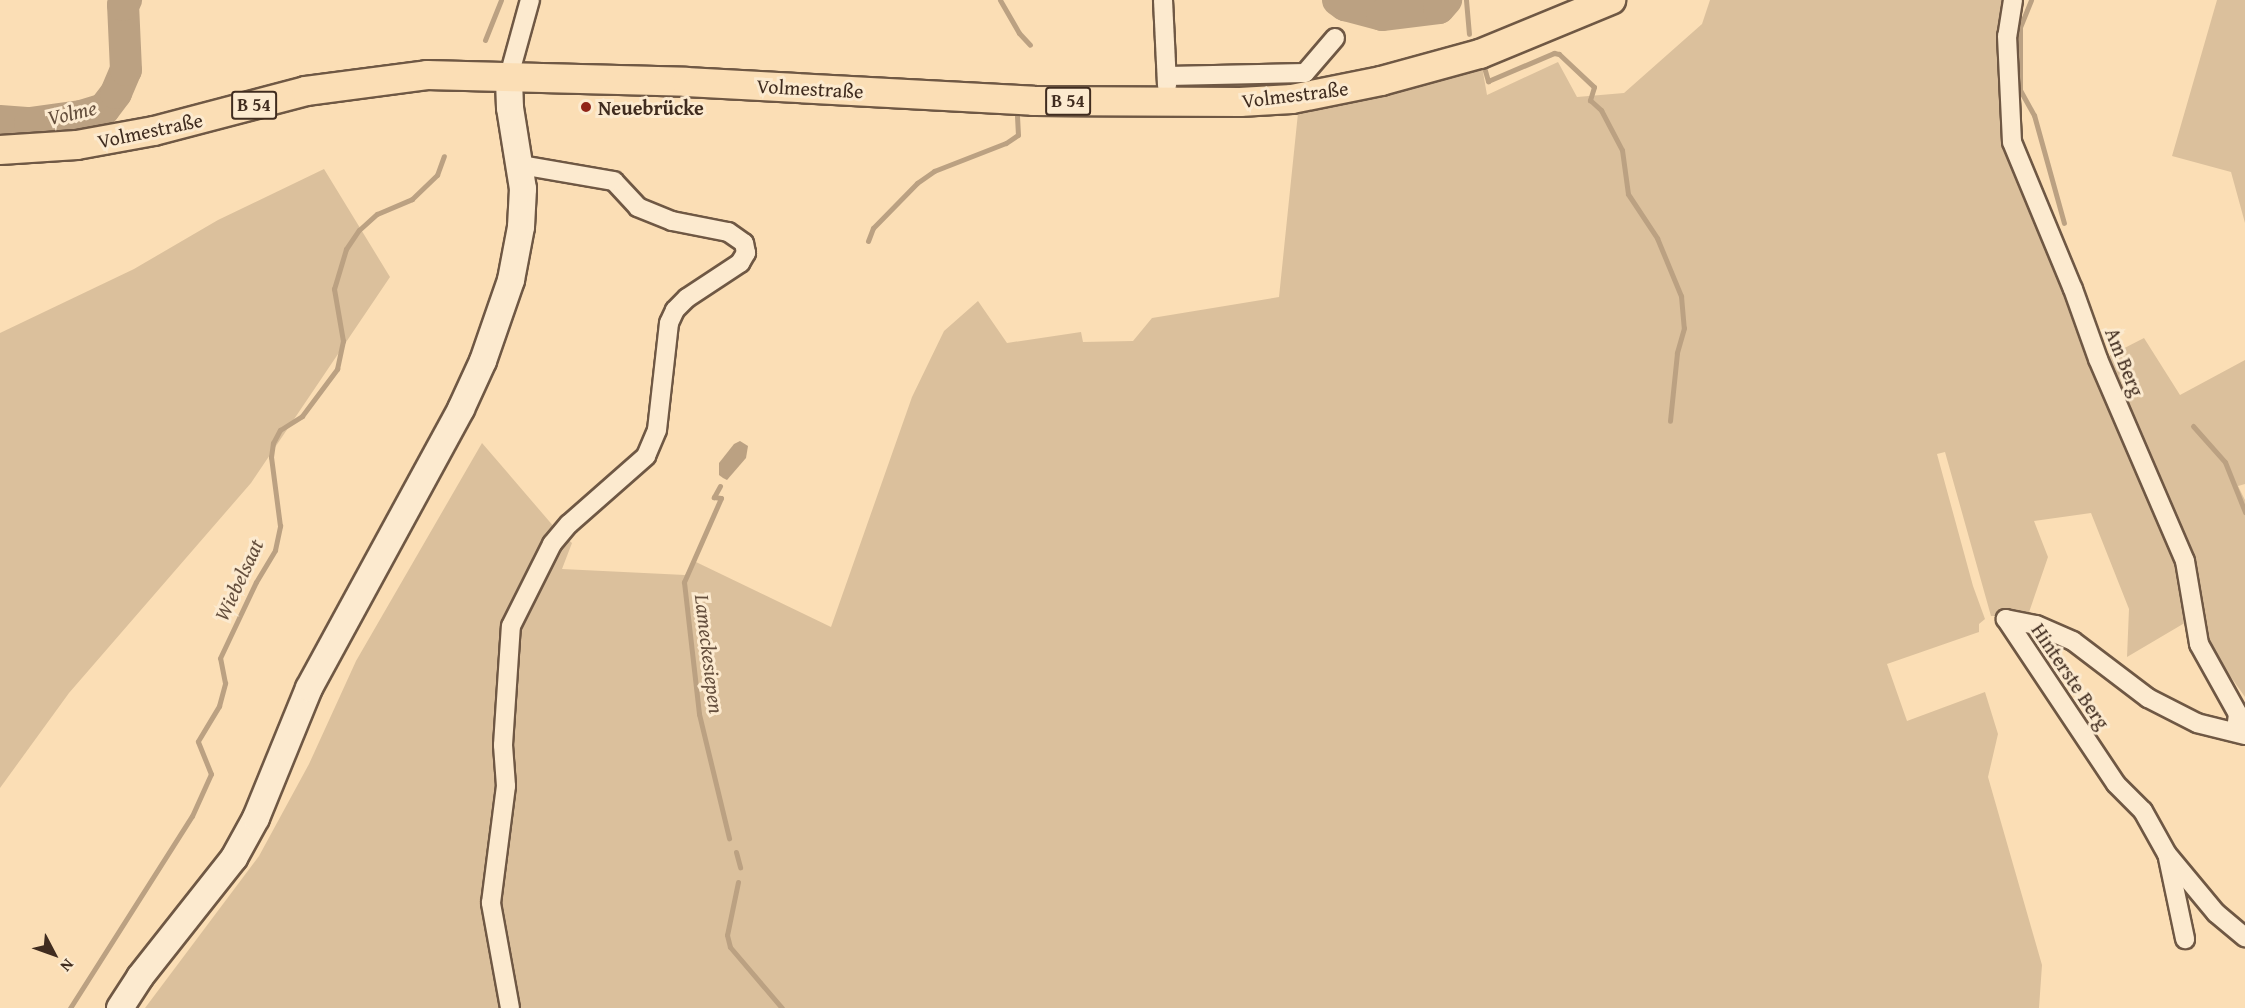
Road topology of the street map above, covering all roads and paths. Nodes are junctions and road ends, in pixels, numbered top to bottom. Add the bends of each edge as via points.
1 (530, 0) edge
2 (1163, 0) edge
3 (1611, 0) edge
4 (2013, 0) edge
5 (1335, 38) dead end
6 (509, 76) junction
7 (1167, 89) junction
8 (0, 150) edge
9 (520, 165) junction
10 (2241, 733) edge
11 (2167, 854) junction
12 (2245, 937) edge
13 (2184, 939) dead end
14 (120, 1008) edge
15 (510, 1008) edge

1 - 6 street
2 - 7 street
3 - 7 main road, Volmestraße / B 54 via 1480,54 1370,84 1293,99
4 - 10 street, Am Berg via 2007,36 2012,142 2098,359 2185,561 2199,644 2238,714
5 - 7 street via 1305,73
6 - 7 main road, Volmestraße / B 54 via 1033,101
6 - 8 main road, Volmestraße / B 54 via 427,75 306,91 154,131 77,145
6 - 9 main road
9 - 14 main road via 523,189 518,255 498,321 461,409 309,688 256,818 234,858
9 - 15 street via 614,181 638,207 672,220 728,232 744,243 746,253 740,263 675,310 669,323 657,430 646,456 552,544 511,626 503,744 506,786 491,903
10 - 11 street, Hinterste Berg via 2197,723 2148,698 2073,641 2036,625 2006,619 2116,784 2143,811
11 - 12 street, Hinterste Berg via 2216,914
11 - 13 street

